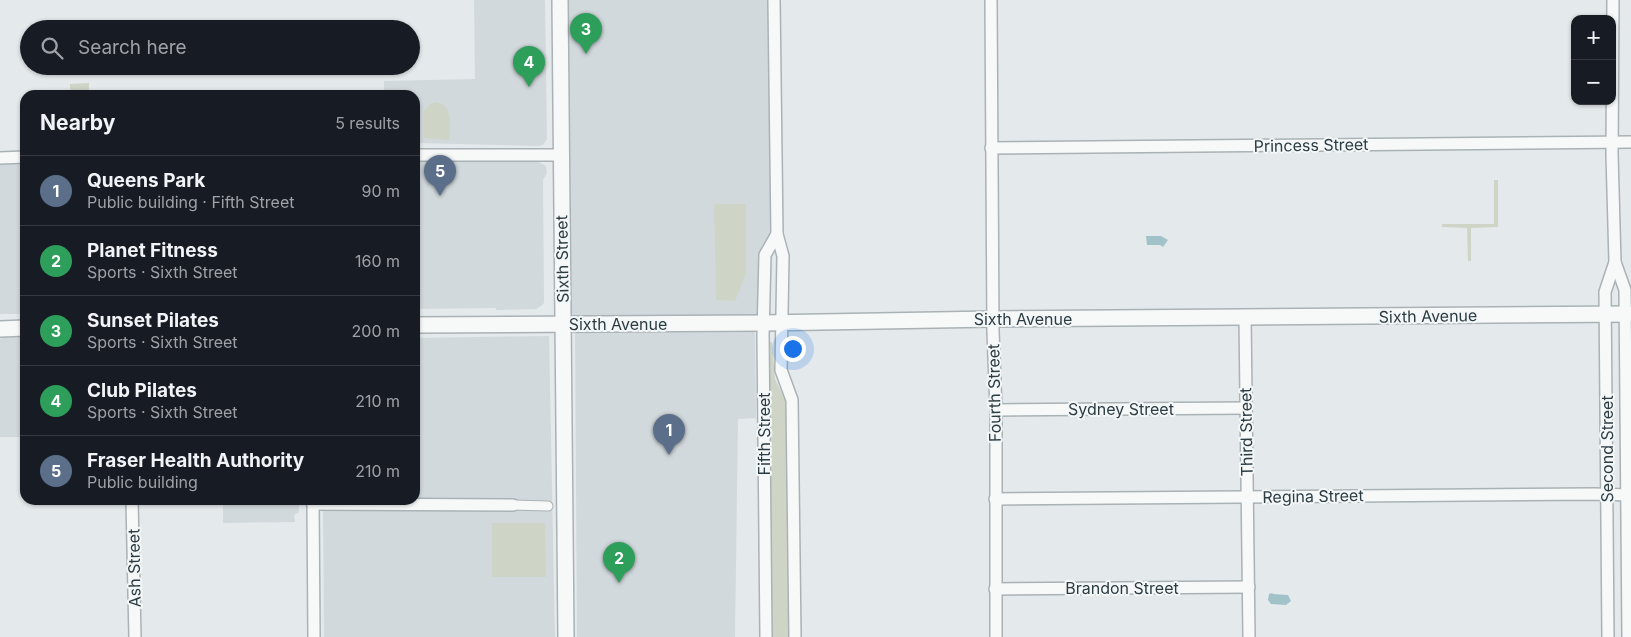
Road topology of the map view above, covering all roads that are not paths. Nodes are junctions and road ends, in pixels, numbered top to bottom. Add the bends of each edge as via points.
1 (560, 0) edge
2 (774, 0) edge
3 (991, 0) edge
4 (1613, 0) edge
5 (1612, 142) junction
6 (1631, 142) edge
7 (991, 148) junction
8 (420, 155) edge
9 (561, 155) junction
10 (20, 157) edge
11 (0, 158) edge
12 (777, 234) junction
13 (1615, 262) junction
14 (1606, 314) junction
15 (1628, 314) edge
16 (1245, 317) junction
17 (993, 319) junction
18 (764, 323) junction
19 (782, 323) junction
20 (563, 324) junction
21 (420, 325) edge
22 (0, 328) edge
23 (20, 328) edge
24 (1246, 408) junction
25 (996, 410) junction
26 (1607, 495) junction
27 (1629, 495) edge
28 (1247, 497) junction
29 (995, 499) junction
30 (420, 504) edge
31 (132, 505) edge
32 (313, 505) edge
33 (513, 506) joint
34 (548, 506) dead end
35 (1249, 587) junction
36 (996, 589) junction
37 (135, 637) edge
38 (314, 637) edge
39 (566, 637) edge
40 (766, 637) edge
41 (795, 637) edge
42 (996, 637) edge
43 (1249, 637) edge
44 (1608, 637) edge
45 (1628, 637) edge

1 - 9 street, Sixth Street
2 - 12 street, Fifth Street
3 - 7 street, Fourth Street
4 - 5 street, Second Street
5 - 6 street, Princess Street
5 - 7 street, Princess Street
5 - 13 street, Second Street
7 - 17 street, Fourth Street
8 - 9 street
9 - 20 street, Sixth Street
10 - 11 street
12 - 18 street, Fifth Street via 765,255
12 - 19 street, Fifth Street via 783,256
13 - 14 street, Second Street via 1605,292
13 - 15 street, Second Street via 1625,290
14 - 15 street, Sixth Avenue
14 - 16 street, Sixth Avenue
14 - 26 street, Second Street
15 - 27 street, Second Street
16 - 17 street, Sixth Avenue
16 - 24 street, Third Street
17 - 19 street, Sixth Avenue
17 - 25 street, Fourth Street
18 - 19 street, Sixth Avenue
18 - 20 street, Sixth Avenue
18 - 40 street, Fifth Street
19 - 41 street, Fifth Street via 781,370 792,400
20 - 21 street, Sixth Avenue
20 - 39 street, Sixth Street
22 - 23 street
24 - 25 street, Sydney Street
24 - 28 street, Third Street
25 - 29 street, Fourth Street
26 - 27 street, Regina Street
26 - 28 street, Regina Street
26 - 44 street, Second Street
27 - 45 street, Second Street
28 - 29 street, Regina Street
28 - 35 street, Third Street
29 - 36 street, Fourth Street
30 - 33 street
31 - 37 street, Ash Street
32 - 38 street
33 - 34 street
35 - 36 street, Brandon Street
35 - 43 street, Third Street
36 - 42 street, Fourth Street

